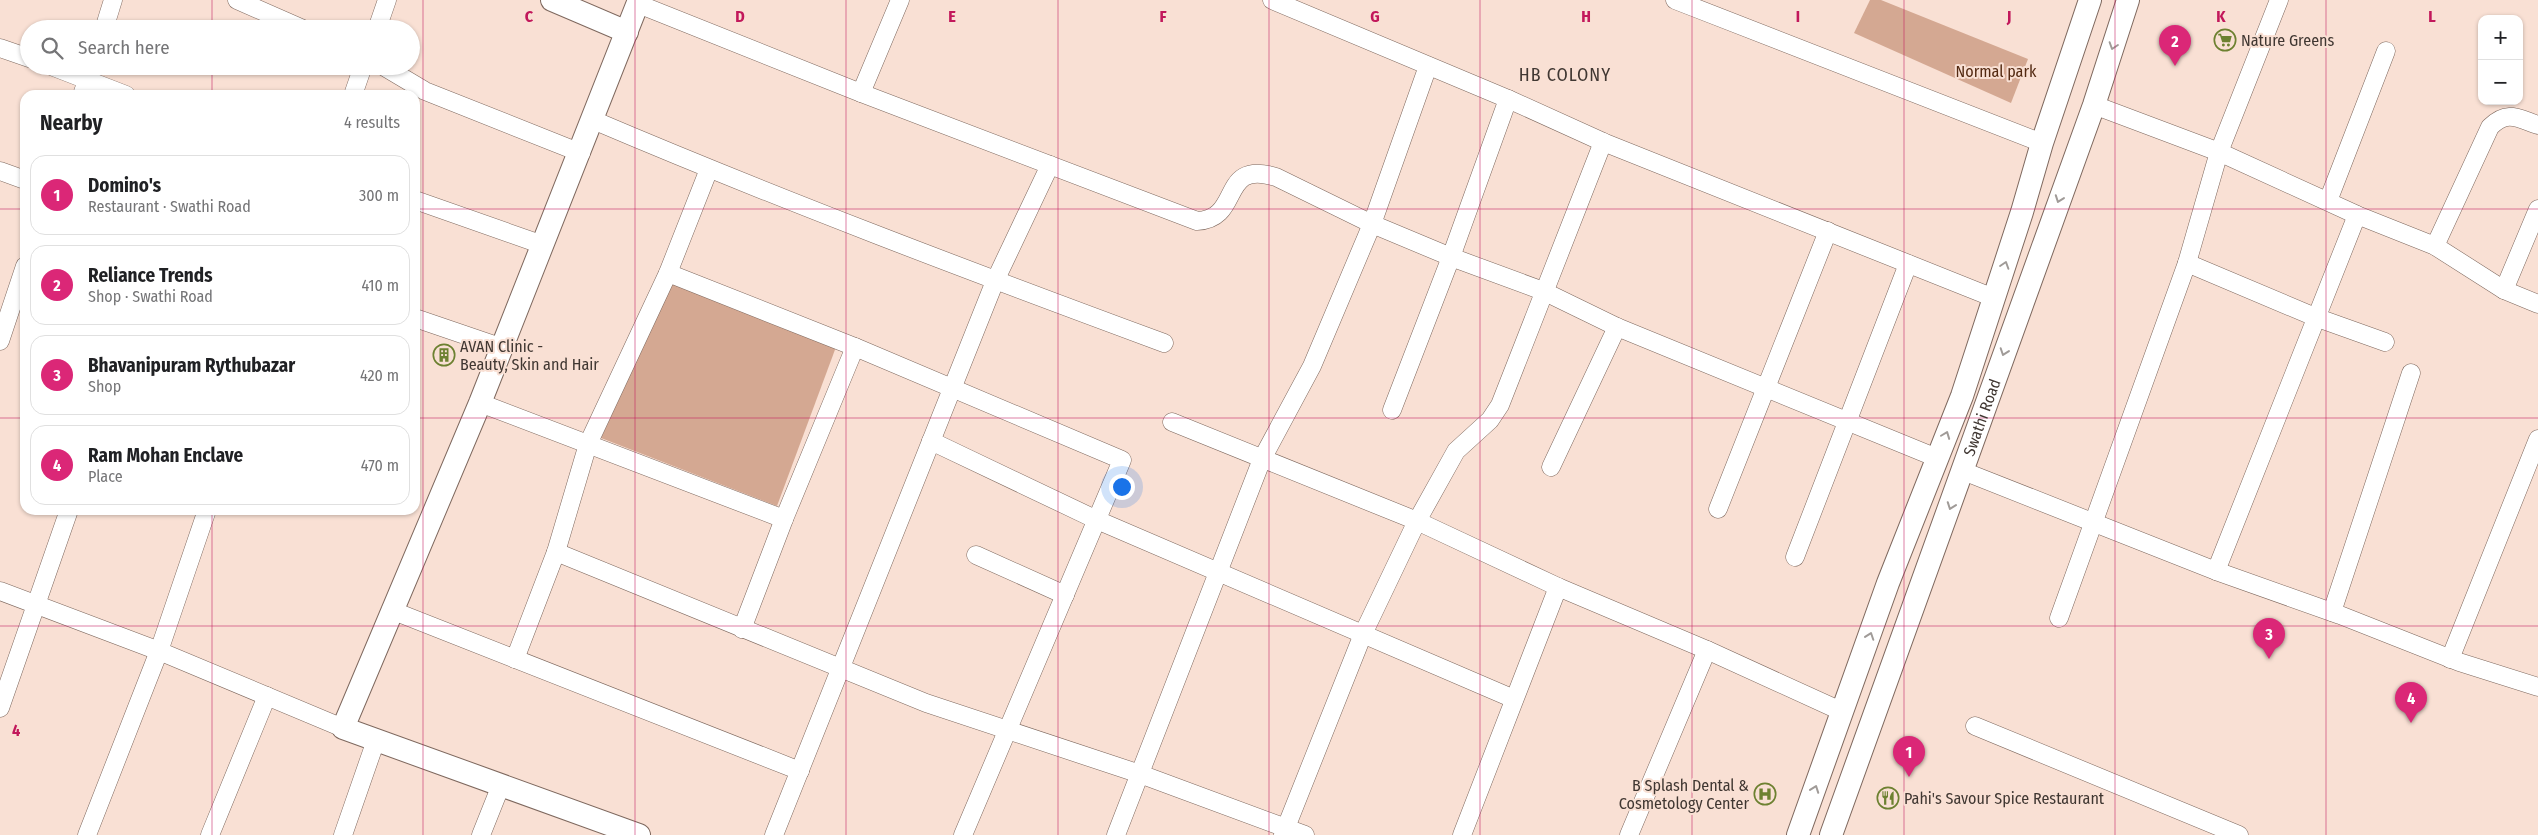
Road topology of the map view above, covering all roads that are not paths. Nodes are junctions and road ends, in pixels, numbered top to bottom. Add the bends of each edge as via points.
1 (113, 0) edge
2 (237, 0) edge
3 (387, 0) edge
4 (552, 0) edge
5 (900, 0) edge
6 (1272, 0) edge
7 (1675, 0) edge
8 (2278, 0) edge
9 (2086, 1) edge
10 (639, 2) edge
11 (2126, 8) edge
12 (107, 20) edge
13 (283, 20) edge
14 (380, 20) edge
15 (627, 32) junction
16 (0, 48) edge
17 (2386, 50) dead end
18 (20, 55) edge
19 (1428, 66) junction
20 (74, 75) edge
21 (360, 75) edge
22 (398, 75) edge
23 (87, 80) edge
24 (113, 90) edge
25 (355, 90) edge
26 (861, 93) junction
27 (1508, 99) junction
28 (2094, 105) junction
29 (592, 120) junction
30 (2538, 125) edge
31 (1603, 142) junction
32 (2042, 143) junction
33 (2220, 152) junction
34 (581, 153) junction
35 (1050, 165) junction
36 (709, 169) junction
37 (0, 171) edge
38 (20, 178) edge
39 (2328, 201) junction
40 (420, 202) edge
41 (2538, 209) edge
42 (2358, 215) junction
43 (1372, 224) junction
44 (1828, 231) junction
45 (544, 246) junction
46 (2435, 246) junction
47 (1451, 257) junction
48 (2187, 263) junction
49 (1908, 264) junction
50 (668, 273) junction
51 (20, 281) edge
52 (995, 281) junction
53 (2504, 290) junction
54 (1543, 291) junction
55 (1994, 298) junction
56 (2538, 304) edge
57 (2315, 317) junction
58 (420, 320) edge
59 (1617, 327) junction
60 (0, 341) edge
61 (2384, 342) dead end
62 (1164, 343) dead end
63 (500, 347) junction
64 (855, 347) junction
65 (2411, 373) dead end
66 (952, 388) junction
67 (1767, 389) junction
68 (480, 403) junction
69 (1392, 410) dead end
70 (1172, 422) dead end
71 (1848, 423) junction
72 (2538, 439) edge
73 (931, 441) junction
74 (588, 444) junction
75 (1937, 458) junction
76 (1262, 460) junction
77 (1551, 467) dead end
78 (1973, 475) junction
79 (1718, 509) dead end
80 (67, 515) edge
81 (206, 515) edge
82 (784, 519) junction
83 (1097, 520) junction
84 (1418, 521) junction
85 (2094, 525) junction
86 (556, 552) junction
87 (976, 555) dead end
88 (1795, 557) dead end
89 (1218, 572) junction
90 (2216, 572) junction
91 (1558, 588) junction
92 (0, 591) edge
93 (1065, 595) junction
94 (37, 605) junction
95 (391, 610) junction
96 (2332, 612) junction
97 (2058, 618) dead end
98 (742, 629) junction
99 (1363, 634) junction
100 (1708, 650) junction
101 (159, 651) junction
102 (515, 659) junction
103 (2450, 659) junction
104 (840, 669) junction
105 (2538, 687) edge
106 (267, 696) junction
107 (1514, 699) junction
108 (0, 708) edge
109 (1843, 712) junction
110 (1975, 726) dead end
111 (343, 728) junction
112 (1008, 729) junction
113 (376, 740) junction
114 (800, 771) junction
115 (1140, 774) junction
116 (501, 785) junction
117 (612, 830) edge
118 (1284, 831) edge
119 (87, 835) edge
120 (210, 835) edge
121 (343, 835) edge
122 (481, 835) edge
123 (639, 835) edge
124 (774, 835) edge
125 (963, 835) edge
126 (1116, 835) edge
127 (1305, 835) edge
128 (1462, 835) edge
129 (1630, 835) edge
130 (1798, 835) edge
131 (1831, 835) edge
132 (2239, 835) edge

1 - 12 street
2 - 13 street
3 - 14 street
4 - 15 street
5 - 26 street
6 - 19 street
7 - 32 street
8 - 33 street
9 - 11 street
9 - 32 street, Swathi Road
10 - 15 street
10 - 26 street
11 -> 28 street, Swathi Road
15 - 29 street
16 - 18 street
17 - 39 street
19 - 27 street
19 - 43 street
20 - 23 street
21 - 25 street
22 - 34 street via 425,91
23 - 24 street
26 - 35 street
27 - 31 street
27 - 47 street
28 - 33 street
28 -> 78 street, Swathi Road via 2019,309
29 - 34 street
29 - 36 street
30 - 46 street via 2511,116 2500,118 2490,127
31 - 44 street
31 - 54 street
55 -> 32 street, Swathi Road
33 - 39 street
33 - 48 street
34 - 45 street
35 - 43 street via 1197,221 1210,221 1219,215 1238,181 1248,173 1260,172
35 - 52 street
36 - 50 street
36 - 52 street
37 - 38 street
39 - 42 street
40 - 45 street
41 - 53 street
42 - 46 street
42 - 57 street
43 - 47 street
43 - 76 street via 1312,366
44 - 49 street
44 - 67 street
45 - 63 street
46 - 53 street
47 - 54 street
47 - 69 street
48 - 57 street
48 - 85 street
49 - 55 street
49 - 71 street
50 - 64 street
50 - 74 street
51 - 60 street
52 - 62 street
52 - 66 street
53 - 56 street
54 - 59 street
54 - 84 street via 1500,405 1490,420 1456,451
75 -> 55 street, Swathi Road via 1962,396
57 - 61 street
57 - 90 street
58 - 63 street
59 - 67 street
59 - 77 street
63 - 68 street
64 - 66 street
64 - 82 street
65 - 96 street
66 - 73 street
66 - 83 street via 1122,460
67 - 71 street
67 - 79 street
68 - 74 street
68 - 95 street
70 - 76 street
71 - 75 street
71 - 88 street
72 - 103 street
73 - 83 street
73 - 104 street
74 - 82 street
74 - 86 street
109 -> 75 street, Swathi Road via 1888,582
76 - 84 street
76 - 89 street
78 - 85 street
78 -> 131 street, Swathi Road
80 - 94 street
81 - 101 street
82 - 98 street
83 - 89 street
83 - 93 street
84 - 91 street
84 - 99 street
85 - 90 street
85 - 97 street
86 - 98 street
86 - 102 street
87 - 93 street
89 - 99 street
89 - 115 street
90 - 96 street
91 - 100 street
91 - 107 street
92 - 94 street
93 - 112 street
94 - 101 street
94 - 108 street
95 - 102 street
95 - 111 street
96 - 103 street
98 - 104 street
99 - 107 street
99 - 118 street
100 - 109 street
100 - 129 street
101 - 106 street
101 - 119 street
102 - 114 street
103 - 105 street
104 - 112 street via 926,703
104 - 114 street
106 - 111 street
106 - 120 street
107 - 128 street
130 -> 109 street, Swathi Road
110 - 132 street
111 - 113 street
112 - 115 street
112 - 125 street
113 - 116 street
113 - 121 street
114 - 124 street
115 - 118 street
115 - 126 street
116 - 117 street
116 - 122 street
117 - 123 street
118 - 127 street

